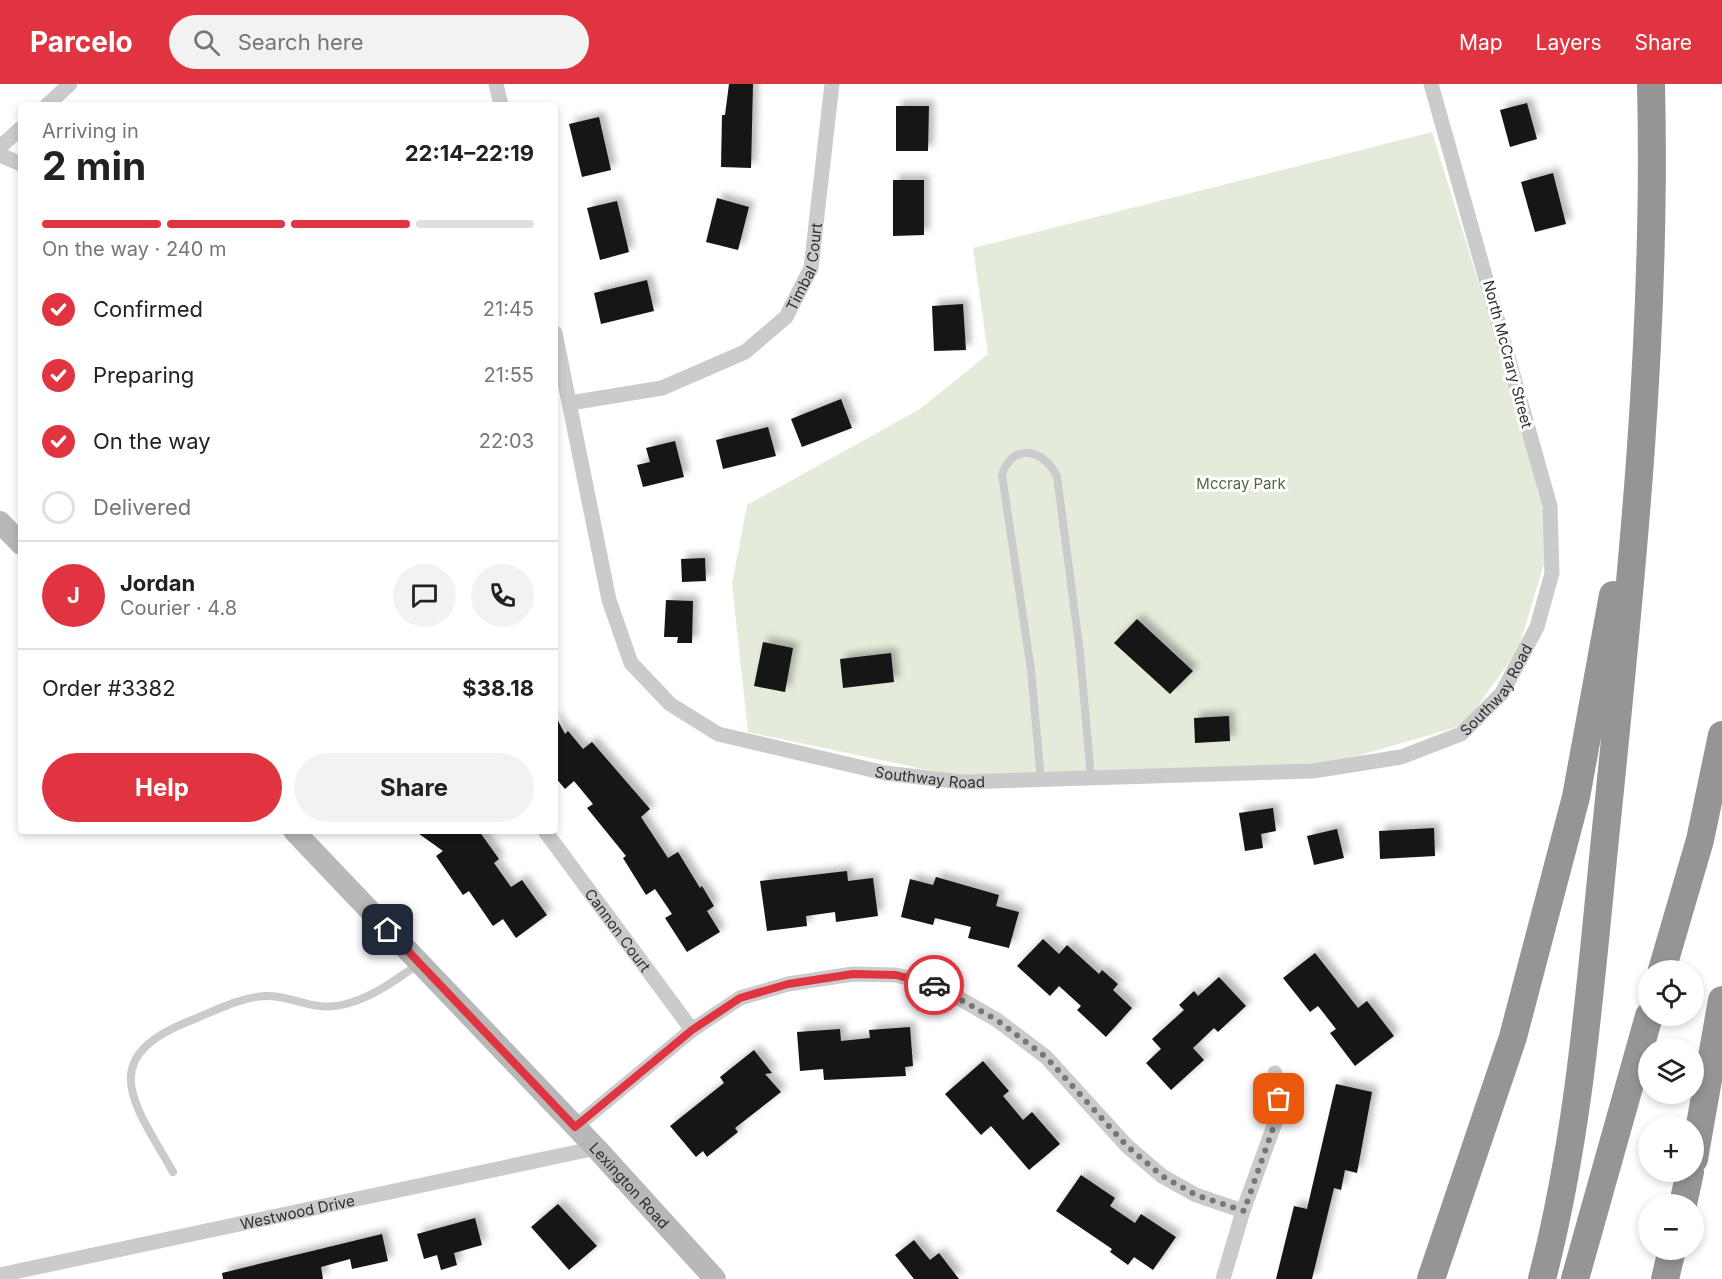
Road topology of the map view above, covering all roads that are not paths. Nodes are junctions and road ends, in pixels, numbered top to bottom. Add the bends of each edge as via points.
1 (70, 84) edge
2 (496, 84) edge
3 (832, 84) edge
4 (1431, 84) edge
5 (1651, 84) edge
6 (50, 102) edge
7 (500, 102) edge
8 (18, 131) edge
9 (0, 147) edge
10 (0, 155) edge
11 (18, 163) edge
12 (1648, 280) junction
13 (558, 356) edge
14 (560, 371) edge
15 (570, 403) junction
16 (0, 522) edge
17 (18, 541) edge
18 (1537, 627) joint
19 (1722, 735) edge
20 (1091, 778) junction
21 (1041, 780) junction
22 (297, 834) edge
23 (547, 834) edge
24 (1665, 960) edge
25 (420, 963) junction
26 (1722, 1000) edge
27 (1646, 1026) edge
28 (692, 1030) junction
29 (1275, 1073) dead end
30 (1702, 1116) edge
31 (575, 1127) junction
32 (596, 1148) junction
33 (173, 1172) dead end
34 (1244, 1211) junction
35 (1670, 1260) edge
36 (0, 1275) edge
37 (715, 1279) edge
38 (1223, 1279) edge
39 (1431, 1279) edge
40 (1542, 1279) edge
41 (1575, 1279) edge
42 (1665, 1279) edge

1 - 6 street
2 - 7 street
3 - 15 street, Timbal Court via 811,268 786,317 745,352 662,388
4 - 18 street, North McCrary Street via 1550,506 1552,573
5 - 12 highway
8 - 9 street
10 - 11 street
12 - 39 highway via 1624,531 1576,797 1514,1037
12 - 40 highway via 1635,544 1578,1088 1555,1231
13 - 14 street, Southway Road
14 - 15 street, Southway Road
15 - 21 street, Southway Road via 609,600 631,663 670,704 718,734 885,773 962,782
16 - 17 main road
18 - 20 street, Southway Road via 1502,693 1461,734 1401,757 1313,771
19 - 24 highway via 1700,840
20 - 21 street, Southway Road
20 - 21 lane via 1080,653 1057,476 1044,458 1022,453 1011,458 1002,475 1030,670
22 - 25 main road, Lexington Road
23 - 28 street, Cannon Court
25 - 31 main road, Lexington Road
25 - 33 lane via 373,994 345,1005 326,1008 265,996 230,1005 148,1042 136,1054 129,1082 146,1124
26 - 30 highway
27 - 41 highway
28 - 31 street
28 - 34 street via 740,998 788,984 853,974 896,975 938,986 997,1020 1046,1057 1127,1146 1162,1176 1196,1195
29 - 34 street via 1279,1099 1276,1120
31 - 32 main road, Lexington Road
32 - 36 street, Westwood Drive
32 - 37 main road, Lexington Road
34 - 38 street
35 - 42 highway

